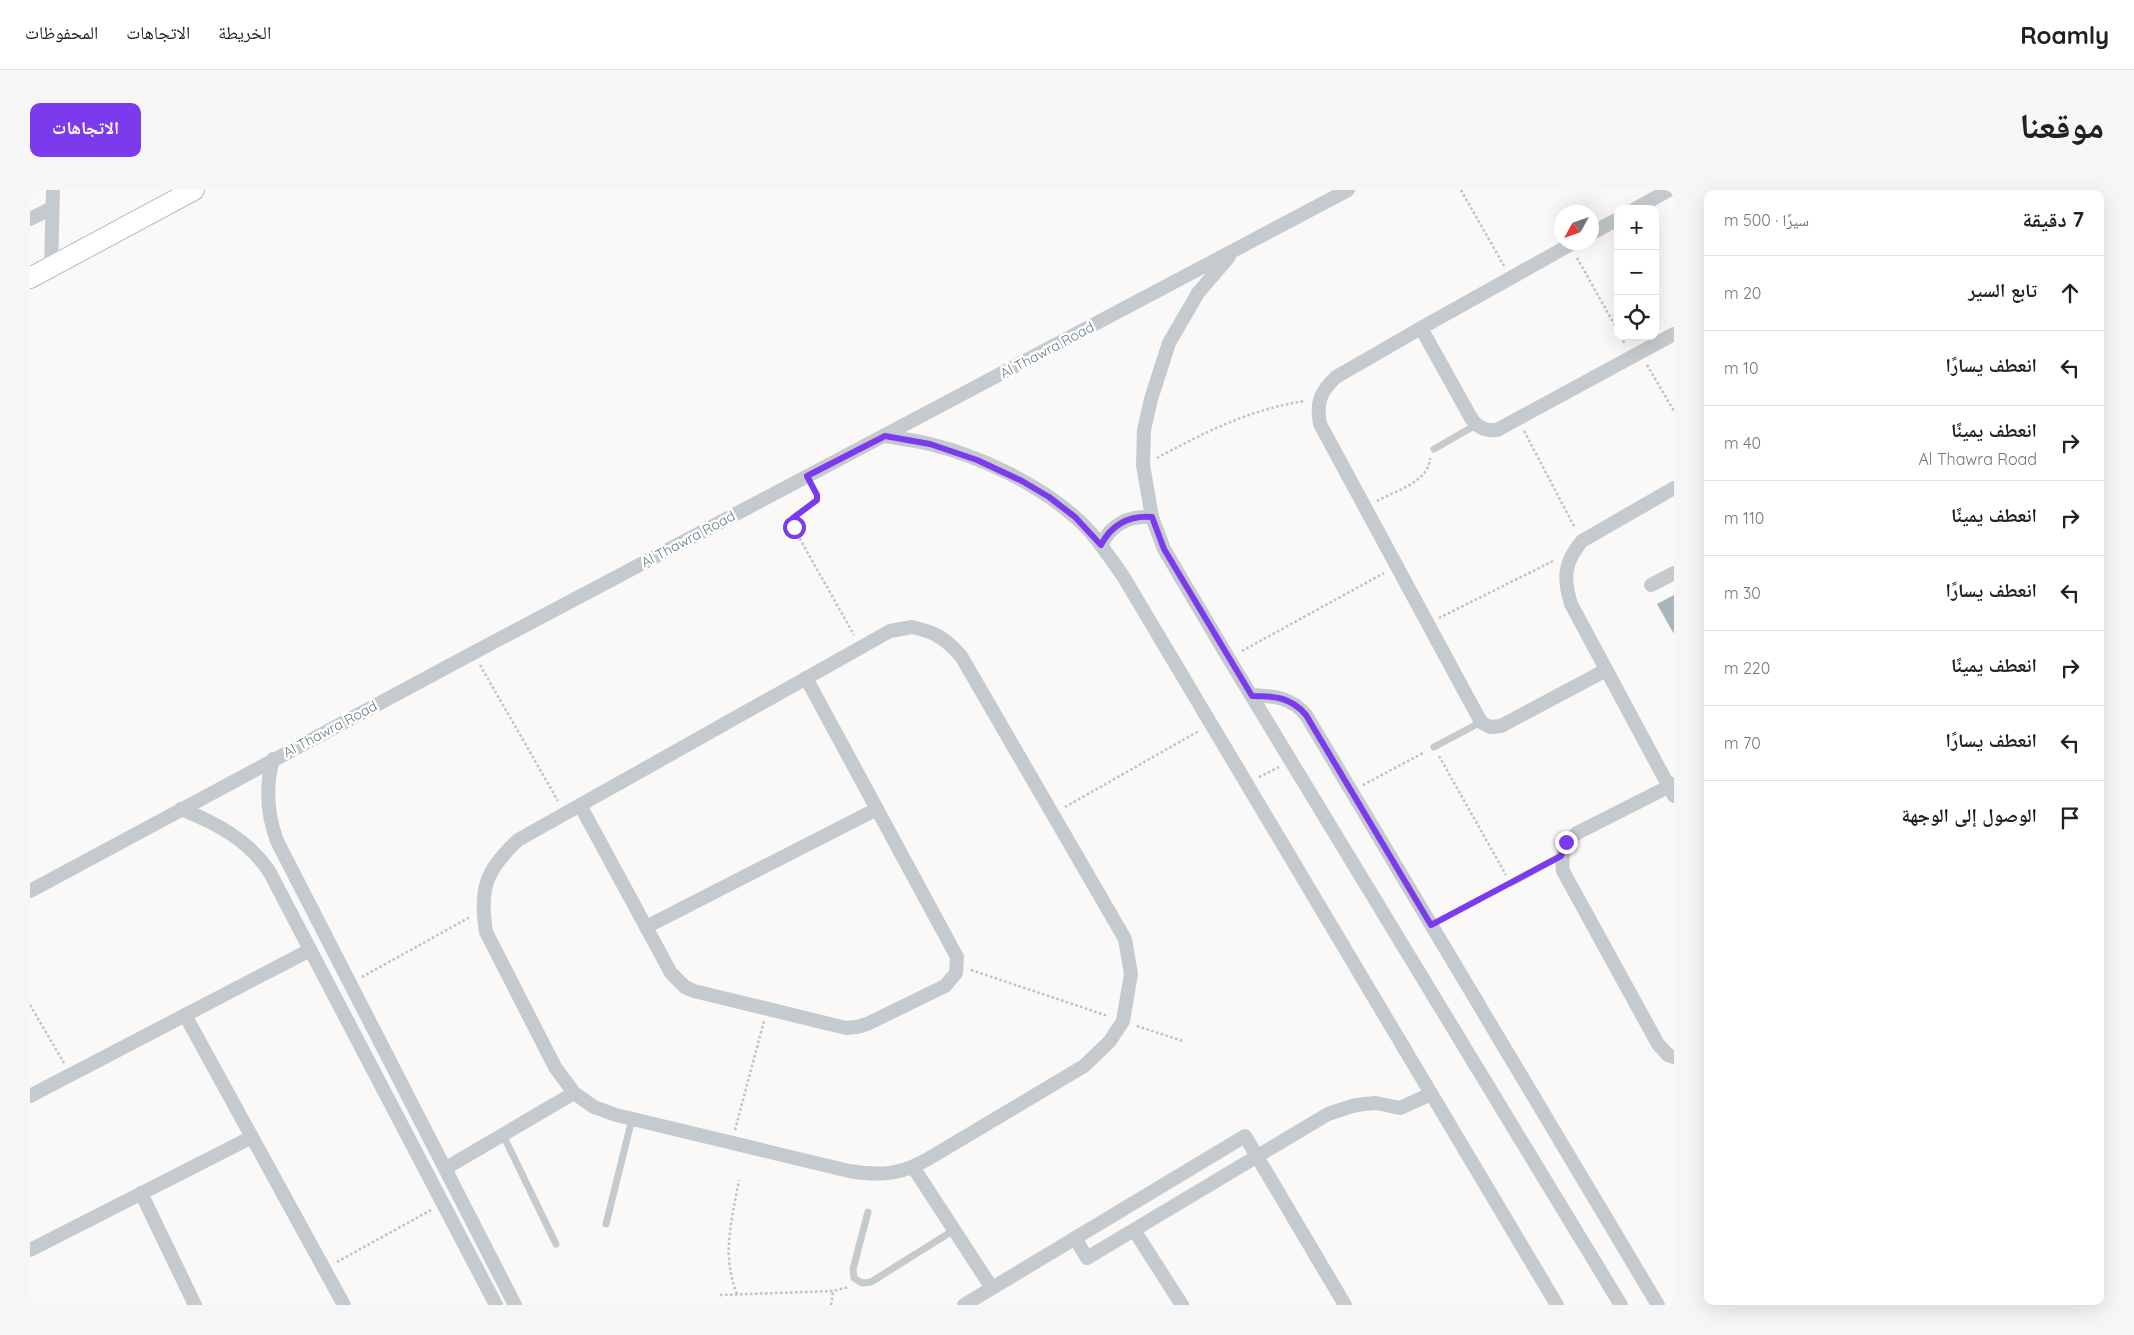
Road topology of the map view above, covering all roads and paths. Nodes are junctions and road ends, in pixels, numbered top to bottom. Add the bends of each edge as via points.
1 (53, 190) edge
2 (194, 190) edge
3 (1348, 190) edge
4 (1461, 190) edge
5 (1669, 190) edge
6 (1642, 205) edge
7 (52, 208) junction
8 (30, 219) edge
9 (1614, 220) edge
10 (1599, 229) edge
11 (1236, 250) junction
12 (1561, 250) edge
13 (1575, 250) edge
14 (51, 267) junction
15 (30, 278) edge
16 (1510, 278) junction
17 (1614, 323) edge
18 (1421, 328) junction
19 (1674, 334) edge
20 (1640, 352) junction
21 (1319, 399) junction
22 (1674, 412) edge
23 (1517, 419) junction
24 (1476, 425) junction
25 (885, 436) junction
26 (1434, 449) joint
27 (1143, 466) junction
28 (807, 476) junction
29 (1674, 488) edge
30 (1365, 508) junction
31 (1152, 517) junction
32 (1582, 541) junction
33 (1101, 545) junction
34 (1573, 552) junction
35 (1396, 566) junction
36 (1674, 573) edge
37 (1651, 585) dead end
38 (1427, 624) junction
39 (861, 648) junction
40 (473, 653) junction
41 (1229, 659) junction
42 (1606, 670) junction
43 (806, 678) junction
44 (1252, 696) junction
45 (1481, 722) junction
46 (1211, 724) junction
47 (1434, 747) junction
48 (273, 759) junction
49 (1291, 760) junction
50 (1247, 784) junction
51 (1672, 789) edge
52 (1351, 791) junction
53 (580, 805) junction
54 (181, 809) junction
55 (877, 809) junction
56 (565, 813) junction
57 (1053, 814) junction
58 (1561, 856) junction
59 (287, 862) junction
60 (268, 871) junction
61 (1511, 883) junction
62 (30, 891) edge
63 (483, 910) junction
64 (1431, 925) junction
65 (646, 926) junction
66 (310, 950) junction
67 (957, 965) junction
68 (350, 983) junction
69 (30, 1004) edge
70 (767, 1010) junction
71 (185, 1015) junction
72 (1123, 1021) junction
73 (375, 1031) junction
74 (358, 1040) junction
75 (1183, 1041) dead end
76 (1674, 1057) edge
77 (71, 1075) junction
78 (574, 1093) junction
79 (1431, 1094) junction
80 (30, 1096) edge
81 (411, 1102) junction
82 (394, 1110) junction
83 (632, 1119) junction
84 (503, 1135) junction
85 (252, 1137) junction
86 (732, 1143) junction
87 (1258, 1156) junction
88 (913, 1167) junction
89 (446, 1168) junction
90 (739, 1180) dead end
91 (141, 1194) junction
92 (443, 1203) junction
93 (868, 1212) dead end
94 (606, 1224) dead end
95 (954, 1230) junction
96 (1134, 1230) junction
97 (1075, 1238) junction
98 (556, 1244) dead end
99 (30, 1250) edge
100 (324, 1269) junction
101 (858, 1281) junction
102 (992, 1288) junction
103 (507, 1289) junction
104 (833, 1291) junction
105 (736, 1294) junction
106 (720, 1295) dead end
107 (493, 1300) edge
108 (195, 1305) edge
109 (344, 1305) edge
110 (515, 1305) edge
111 (831, 1305) edge
112 (964, 1305) edge
113 (1182, 1305) edge
114 (1345, 1305) edge
115 (1557, 1305) edge
116 (1621, 1305) edge
117 (1658, 1305) edge

1 - 7 street
2 - 14 street
3 - 11 street, Al Thawra Road
4 - 16 path
5 - 6 street
7 - 8 street
7 - 14 street
9 - 10 street
11 - 25 street, Al Thawra Road
11 - 27 street via 1198,293 1169,343 1144,430
12 - 16 street
13 - 17 path
14 - 15 street
16 - 18 street
18 - 21 street via 1336,377 1325,387
18 - 24 street
19 - 20 street
20 - 22 path
20 - 23 street
21 - 27 path via 1275,406 1229,421
21 - 30 street via 1320,424
23 - 24 street via 1498,430
23 - 32 path
24 - 26 lane
25 - 28 street, Al Thawra Road
25 - 33 street via 930,444 977,460 1022,481 1075,517
26 - 30 path via 1426,472 1420,478
27 - 31 street
28 - 39 path via 817,500 793,518 792,525
28 - 40 street, Al Thawra Road
29 - 32 street
30 - 35 street
31 - 33 street via 1125,520 1110,530
31 - 41 street via 1164,549
32 - 34 street
33 - 46 street via 1123,576
34 - 38 path
34 - 42 street via 1566,569 1565,587
35 - 38 street
35 - 41 path
36 - 37 street
38 - 45 street
39 - 43 street
39 - 57 street via 890,631 912,626 931,631 948,641 961,656
40 - 48 street, Al Thawra Road
40 - 56 path
41 - 44 street
42 - 45 street via 1501,726 1490,727
42 - 51 street
43 - 53 street
43 - 55 street
44 - 49 street
44 - 52 street via 1285,699 1300,708
45 - 47 lane
46 - 50 street
46 - 57 path
47 - 52 path
47 - 61 path
48 - 54 street, Al Thawra Road
48 - 59 street via 267,787 269,816
49 - 50 path
49 - 116 street
50 - 79 street
51 - 58 street via 1577,833 1566,842
52 - 64 street
53 - 56 street
53 - 65 street
54 - 60 street via 234,836 249,847
54 - 62 street, Al Thawra Road
55 - 65 street
55 - 67 street via 957,957
56 - 63 street via 518,840 500,856 484,889
57 - 72 street via 1125,939 1131,974
58 - 61 lane
58 - 76 street via 1563,871 1658,1044
59 - 60 street
59 - 68 street
60 - 66 street
61 - 64 path
63 - 68 path
63 - 78 street via 486,932 493,947 555,1066
64 - 117 street
65 - 70 street via 671,973 685,987
66 - 71 street
66 - 74 street
67 - 70 street via 956,973 945,986 857,1027 835,1026
67 - 72 path
68 - 73 street
69 - 77 path
70 - 86 path
71 - 77 street
71 - 85 street
72 - 75 path
72 - 88 street via 1110,1041 1084,1066
73 - 74 street
73 - 81 street
74 - 82 street
77 - 80 street
78 - 83 street via 594,1107
78 - 84 street
79 - 87 street via 1400,1108 1376,1103 1340,1109
79 - 115 street
81 - 82 street
81 - 89 street
82 - 92 street
83 - 86 street
83 - 94 lane
84 - 89 street
84 - 98 lane
85 - 91 street
85 - 100 street
86 - 88 street via 873,1175
87 - 96 street
87 - 97 street via 1245,1136
87 - 114 street
88 - 95 street
89 - 103 street
90 - 105 path via 728,1251 728,1265
91 - 99 street
91 - 108 street
92 - 100 path
92 - 107 street
93 - 101 lane via 853,1269
95 - 101 lane via 871,1282
95 - 102 street
96 - 97 street via 1086,1258
96 - 113 street
97 - 102 street
100 - 109 street
101 - 104 path
102 - 112 street
103 - 107 street
103 - 110 street
104 - 105 path
104 - 111 path
105 - 106 path

